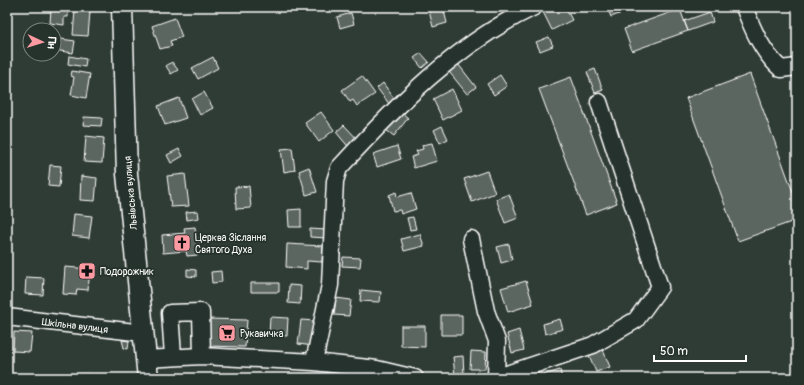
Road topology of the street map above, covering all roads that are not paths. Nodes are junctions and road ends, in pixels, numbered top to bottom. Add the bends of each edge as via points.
1 (122, 7) edge
2 (534, 7) edge
3 (744, 7) edge
4 (797, 67) edge
5 (599, 102) dead end
6 (471, 239) dead end
7 (7, 317) edge
8 (143, 333) junction
9 (173, 356) junction
10 (202, 356) junction
11 (314, 362) junction
12 (147, 368) edge
13 (415, 378) edge
14 (495, 378) edge

1 - 8 main road, Львівська вулиця via 127,174
2 - 11 street via 473,44 432,74 339,168 335,181 330,285
3 - 4 street via 753,31 769,58 781,69
5 - 14 street via 660,287 636,320 593,345
6 - 14 street via 486,311 497,341
7 - 8 street, Шкільна вулиця
8 - 12 main road, Львівська вулиця
9 - 10 street
9 - 10 street via 170,313 201,312
9 - 12 street
10 - 11 street
11 - 13 street via 377,369

